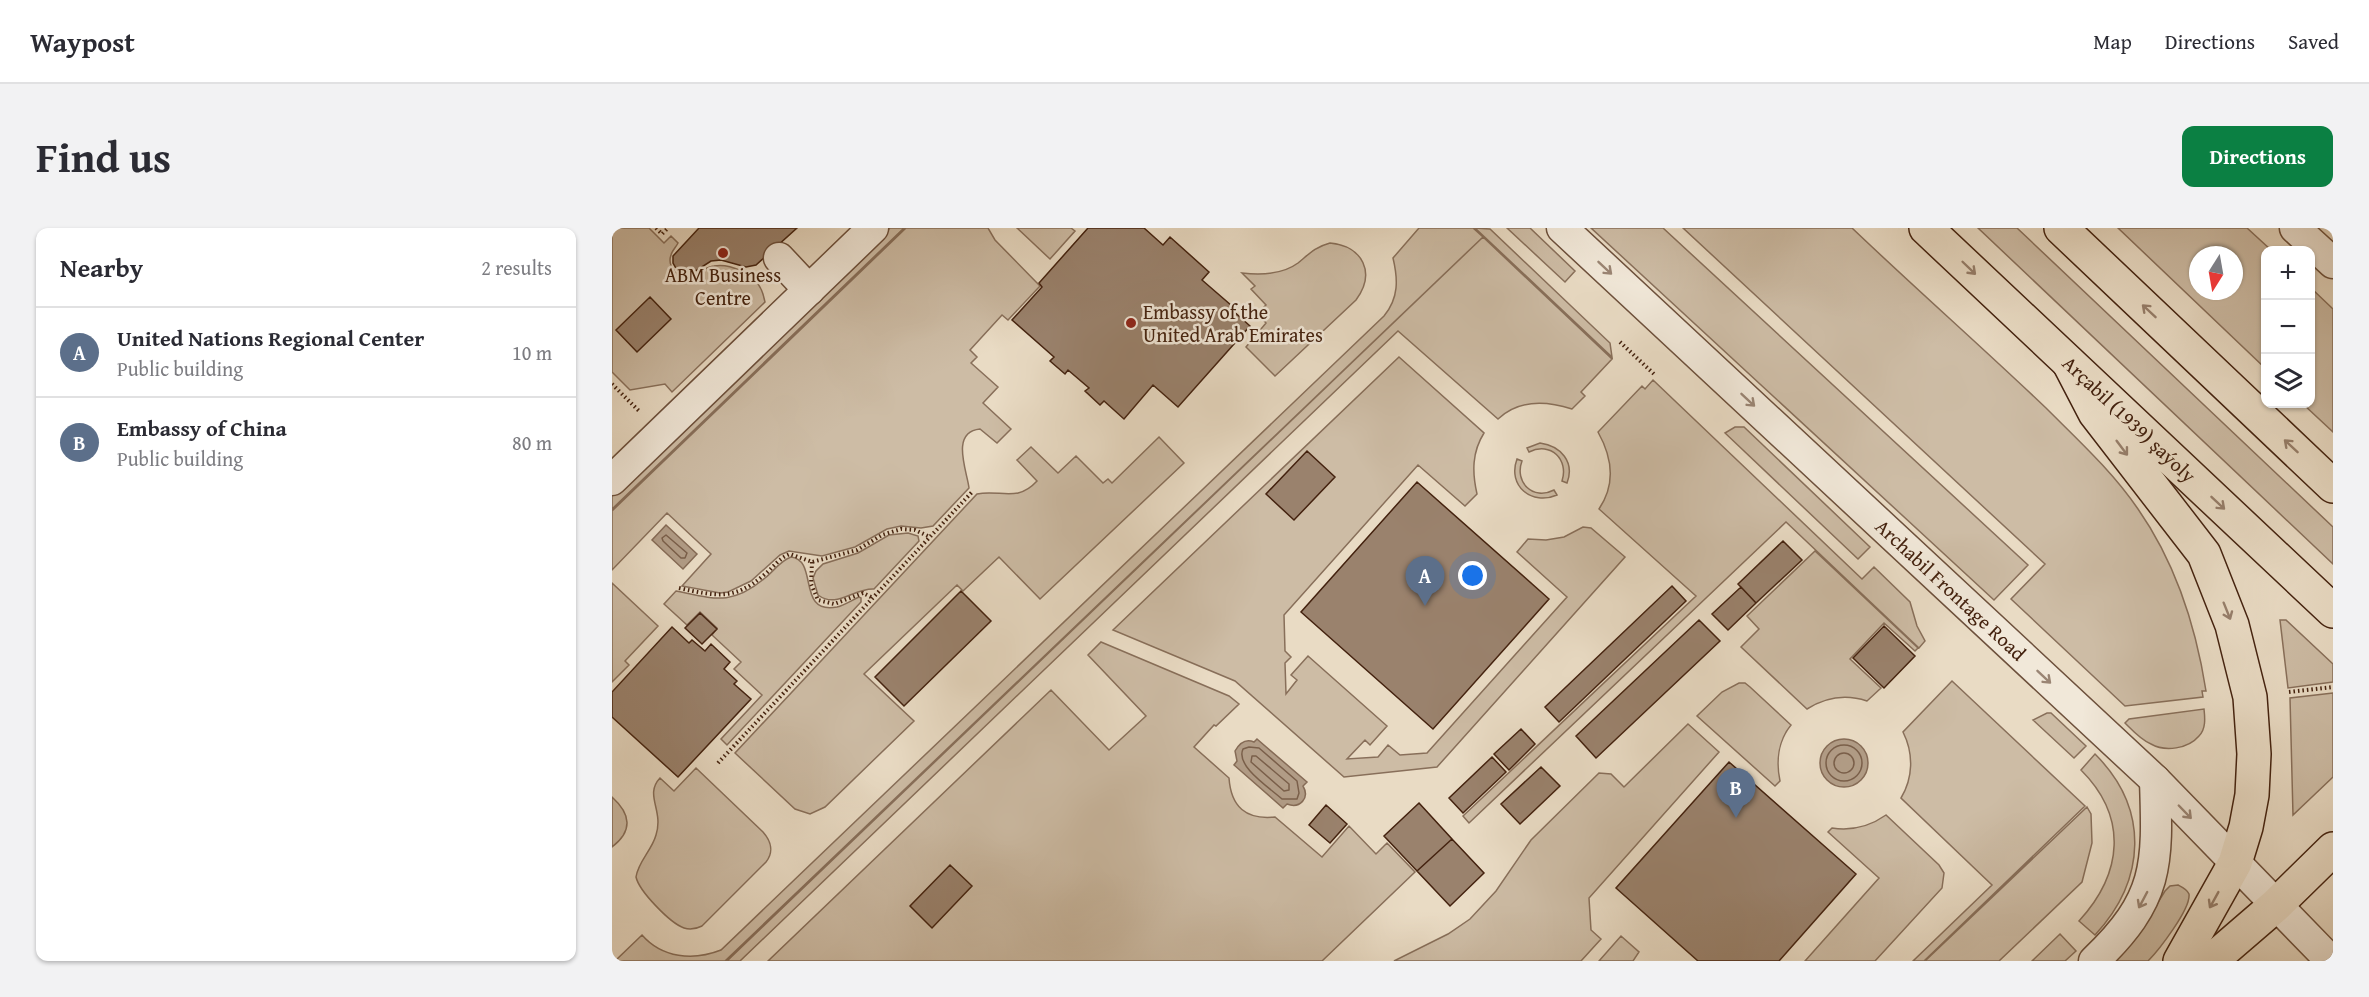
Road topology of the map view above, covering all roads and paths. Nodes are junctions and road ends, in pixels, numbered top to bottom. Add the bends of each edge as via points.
1 (656, 228) edge
2 (668, 228) edge
3 (873, 228) edge
4 (1562, 228) edge
5 (1926, 228) edge
6 (2061, 228) edge
7 (2295, 228) edge
8 (779, 258) dead end
9 (2333, 263) edge
10 (809, 290) junction
11 (1620, 342) dead end
12 (2069, 363) junction
13 (1655, 375) dead end
14 (612, 384) edge
15 (640, 412) dead end
16 (612, 480) edge
17 (2333, 486) edge
18 (973, 491) dead end
19 (930, 537) junction
20 (812, 562) junction
21 (679, 588) dead end
22 (873, 598) junction
23 (2333, 611) edge
24 (2333, 687) edge
25 (2289, 692) dead end
26 (718, 763) dead end
27 (2155, 780) junction
28 (2333, 849) edge
29 (2235, 862) junction
30 (2276, 905) junction
31 (2094, 961) edge
32 (2180, 961) edge
33 (2211, 961) edge
34 (2331, 961) edge

1 - 2 path via 662,234
3 - 10 street
4 -> 27 street, Archabil Frontage Road
5 -> 12 main road, Arçabil (1939) şaýoly
17 -> 6 main road
7 - 9 street
8 - 10 street
10 - 16 street
11 - 13 path
12 -> 23 main road, Arçabil (1939) şaýoly
12 -> 29 main road via 2096,413 2204,554 2232,625 2250,697 2253,754 2252,795
14 - 15 path
18 - 19 path
19 - 20 path via 915,530 894,531 857,550
19 - 22 path
20 - 21 path via 786,555 753,584 729,595 714,596
20 - 22 path via 811,584 818,600 834,604 863,593
22 - 26 path
24 - 25 path
27 -> 29 street, Archabil Frontage Road
27 -> 31 street via 2157,841 2148,889 2129,922
28 - 30 main road
29 - 30 street, Archabil Frontage Road
29 -> 32 main road
30 - 33 main road
30 - 34 street, Archabil Frontage Road

